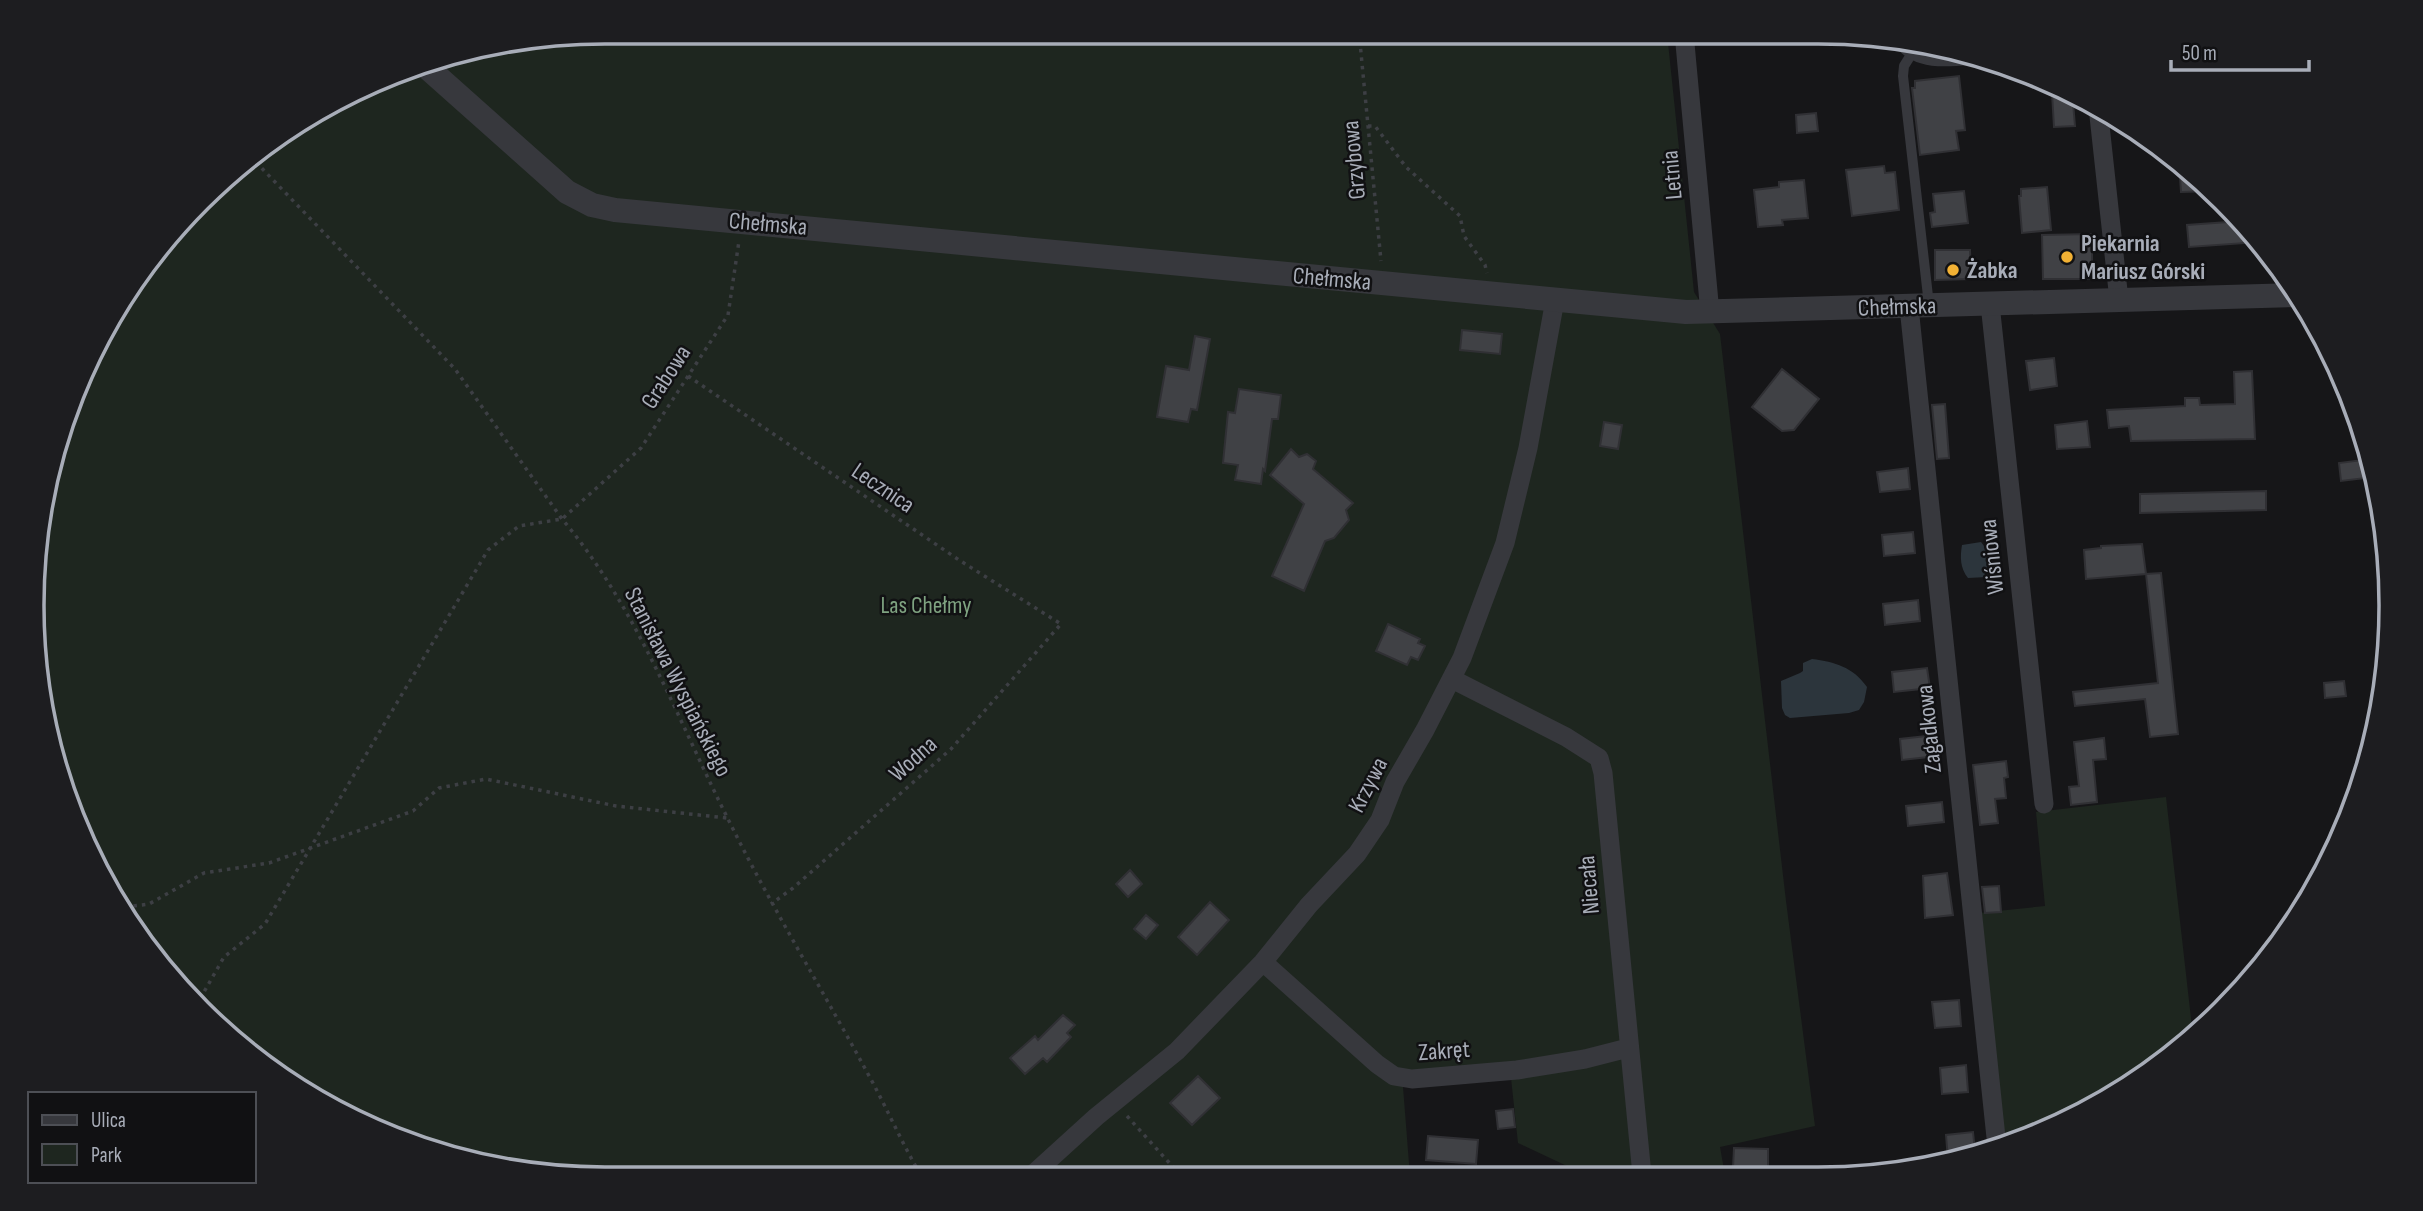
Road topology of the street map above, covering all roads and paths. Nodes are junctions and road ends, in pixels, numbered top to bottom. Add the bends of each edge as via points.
1 (1360, 44) edge
2 (1685, 44) edge
3 (1907, 52) edge
4 (432, 72) edge
5 (2099, 120) edge
6 (1368, 126) junction
7 (258, 165) edge
8 (742, 222) junction
9 (1491, 281) dead end
10 (1383, 284) junction
11 (2286, 295) edge
12 (1555, 300) junction
13 (2119, 300) junction
14 (1990, 304) junction
15 (1919, 306) junction
16 (1710, 313) junction
17 (688, 376) junction
18 (562, 520) junction
19 (1061, 624) joint
20 (1452, 679) junction
21 (2043, 804) dead end
22 (727, 818) junction
23 (312, 848) junction
24 (771, 904) junction
25 (131, 906) edge
26 (1263, 962) junction
27 (202, 996) edge
28 (1628, 1048) junction
29 (1114, 1102) junction
30 (1996, 1138) edge
31 (917, 1167) edge
32 (1041, 1167) edge
33 (1173, 1167) edge
34 (1641, 1167) edge

1 - 6 path, Grzybowa
2 - 16 street, Letnia
3 - 15 lane via 1903,76
4 - 8 street, Chełmska via 559,186 583,201 615,210
5 - 13 street
6 - 9 path via 1375,125 1405,167 1460,216 1464,236
6 - 10 path, Grzybowa
7 - 18 path, Stanisława Wyspiańskiego via 455,369
8 - 10 street, Chełmska
8 - 17 path, Grabowa via 728,315
10 - 12 street, Chełmska
11 - 13 street, Chełmska
12 - 16 street, Chełmska
12 - 20 street, Krzywa via 1528,449 1505,542
13 - 14 street, Chełmska
14 - 15 street, Chełmska
14 - 21 street, Wiśniowa
15 - 16 street, Chełmska
15 - 30 street, Zagadkowa
17 - 18 path, Grabowa via 640,447
17 - 19 path, Lecznica via 958,560
18 - 22 path, Stanisława Wyspiańskiego via 627,612
18 - 23 path via 519,526 488,550
19 - 24 path, Wodna via 951,749
20 - 26 street, Krzywa via 1395,782 1380,820 1357,854
20 - 28 street, Niecała via 1599,758
22 - 23 path via 616,806 486,779 439,788 412,811
22 - 24 path, Stanisława Wyspiańskiego
23 - 25 path via 269,863 204,873 149,904
23 - 27 path via 265,924 224,957
24 - 31 path, Stanisława Wyspiańskiego
26 - 28 street, Zakręt via 1394,1076 1412,1079 1517,1070
26 - 29 street, Krzywa via 1177,1051
28 - 34 street, Niecała
29 - 32 street, Krzywa
29 - 33 path

